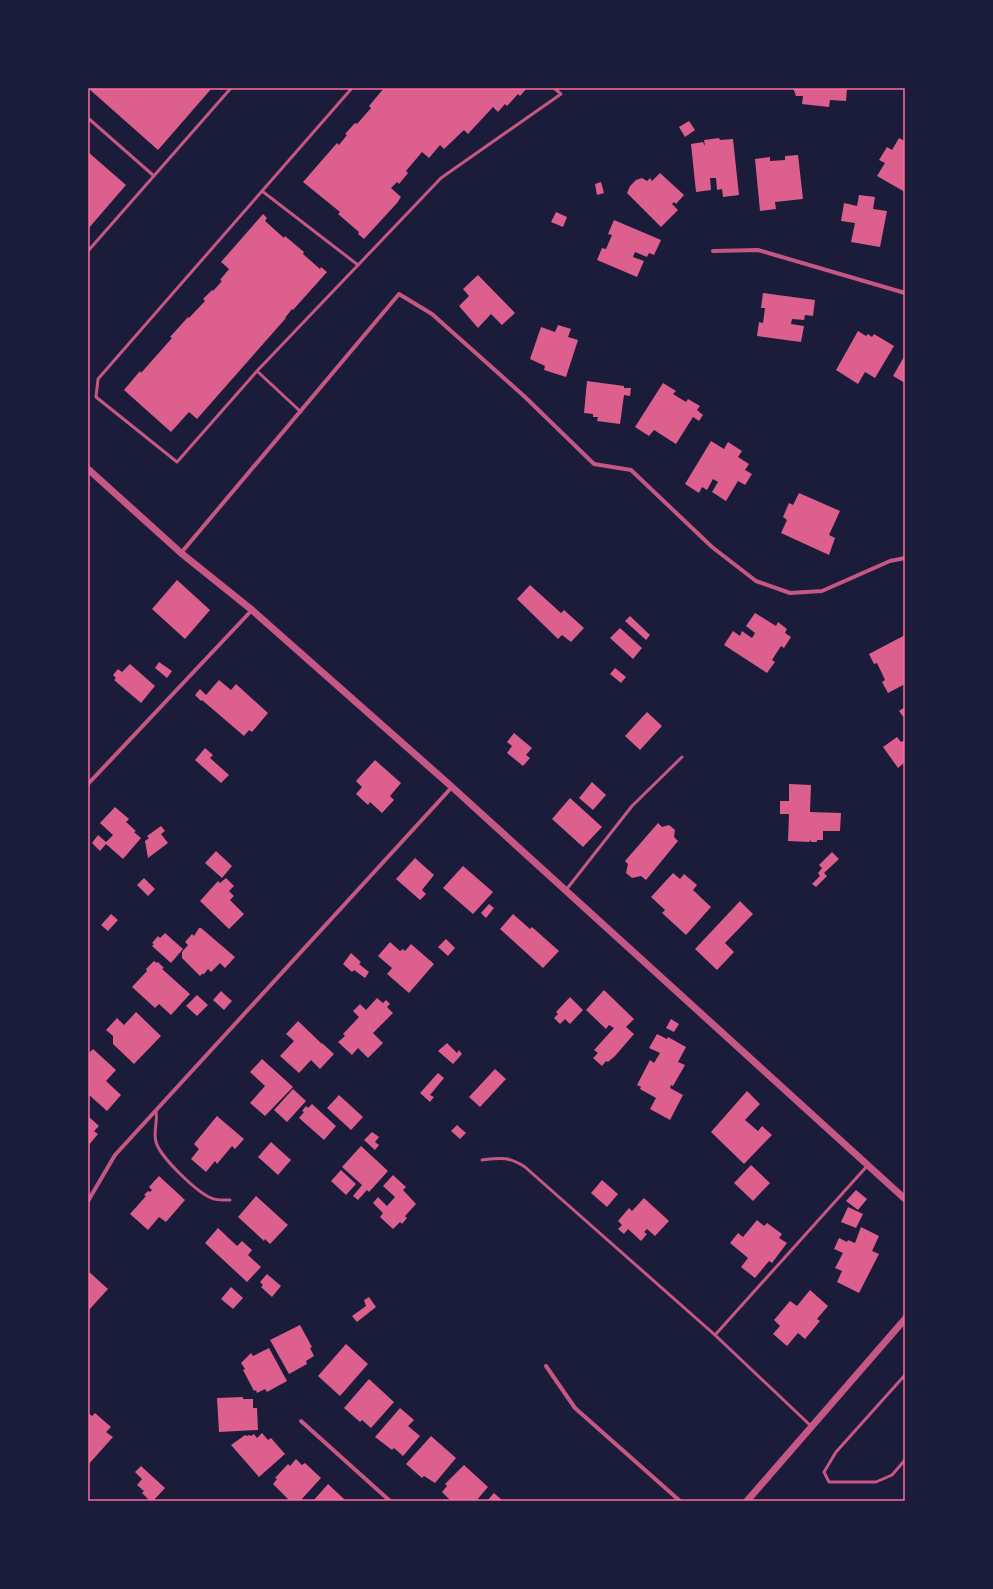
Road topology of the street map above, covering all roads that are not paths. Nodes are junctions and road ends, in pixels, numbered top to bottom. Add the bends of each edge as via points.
1 (231, 88) edge
2 (352, 88) edge
3 (554, 88) edge
4 (88, 118) edge
5 (154, 176) junction
6 (262, 191) junction
7 (88, 251) edge
8 (713, 251) dead end
9 (358, 265) junction
10 (905, 293) edge
11 (258, 371) junction
12 (301, 412) junction
13 (88, 469) edge
14 (182, 553) junction
15 (905, 558) edge
16 (252, 610) junction
17 (682, 756) dead end
18 (88, 784) edge
19 (452, 787) junction
20 (566, 890) junction
21 (156, 1111) junction
22 (482, 1160) dead end
23 (868, 1165) junction
24 (905, 1199) edge
25 (230, 1200) dead end
26 (88, 1201) edge
27 (905, 1319) edge
28 (715, 1335) junction
29 (546, 1366) dead end
30 (905, 1375) edge
31 (301, 1421) dead end
32 (811, 1427) junction
33 (905, 1460) edge
34 (390, 1501) edge
35 (680, 1501) edge
36 (747, 1501) edge

1 - 5 lane
2 - 6 lane
3 - 9 lane via 561,94 441,178
4 - 5 lane
5 - 7 lane
6 - 9 lane
6 - 11 lane via 98,379 96,397 177,462
8 - 10 street via 758,250
9 - 11 lane
11 - 12 lane
12 - 14 street
12 - 15 street via 399,294 432,314 524,396 594,464 631,470 712,547 756,581 790,593 822,591 890,561
13 - 14 street
14 - 16 street
16 - 18 street
16 - 19 street
17 - 20 lane via 632,806
19 - 20 street
19 - 21 street
20 - 23 street
21 - 25 lane via 156,1141 165,1157 208,1196 215,1200
21 - 26 street via 115,1156
22 - 28 lane via 504,1158 525,1167
23 - 24 street
23 - 28 lane
27 - 32 street
28 - 32 lane
29 - 35 street via 575,1408
30 - 33 lane via 836,1452 824,1472 828,1482 876,1482 892,1475
31 - 34 street
32 - 36 street

